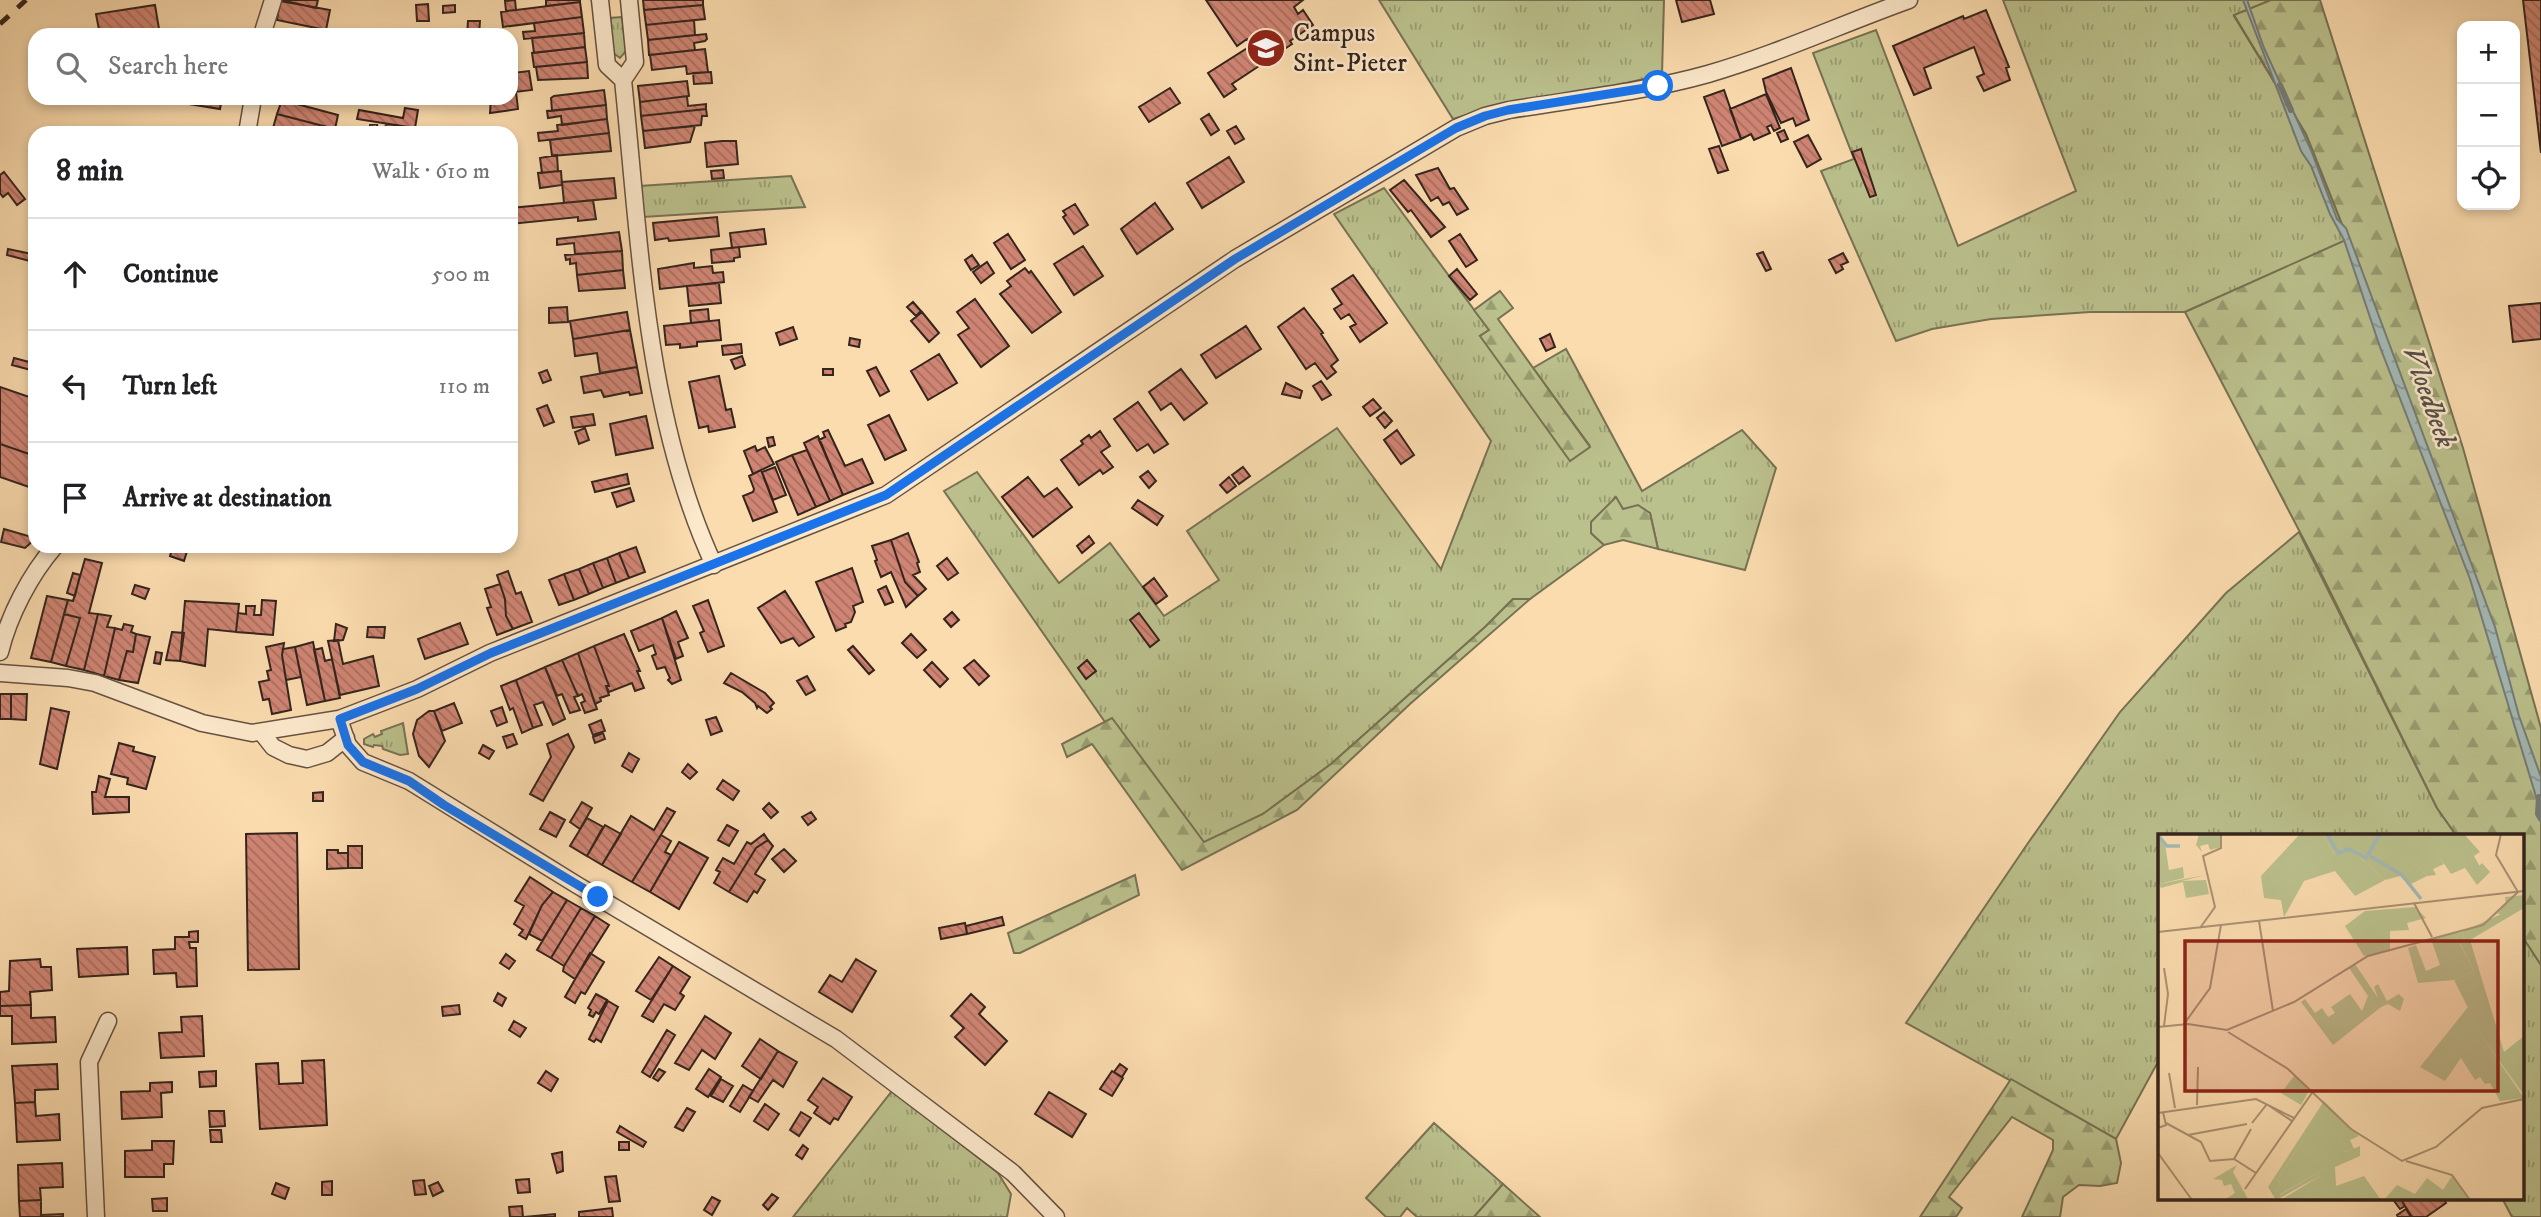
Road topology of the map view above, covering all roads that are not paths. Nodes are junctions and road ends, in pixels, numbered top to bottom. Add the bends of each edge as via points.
1 (262, 0) edge
2 (273, 0) edge
3 (600, 0) edge
4 (629, 0) edge
5 (1909, 0) edge
6 (263, 28) edge
7 (264, 28) edge
8 (623, 80) junction
9 (252, 105) edge
10 (248, 126) edge
11 (49, 553) edge
12 (714, 565) junction
13 (0, 652) edge
14 (0, 673) edge
15 (340, 719) junction
16 (262, 733) junction
17 (345, 738) junction
18 (108, 1021) dead end
19 (1045, 1213) edge
20 (96, 1217) edge

1 - 6 street
2 - 7 street
3 - 8 street via 607,65
4 - 8 street via 635,62
5 - 12 street via 1706,75 1508,110 1456,128 1235,259 901,487
8 - 12 street via 661,402 670,443
9 - 10 street
11 - 13 street via 5,631
12 - 15 street via 491,653
14 - 16 street via 95,682 216,727
15 - 16 street
15 - 17 street
16 - 17 street via 273,747 306,759 327,753
17 - 19 street via 363,762 409,781 836,1039 1013,1172
18 - 20 street via 89,1062

